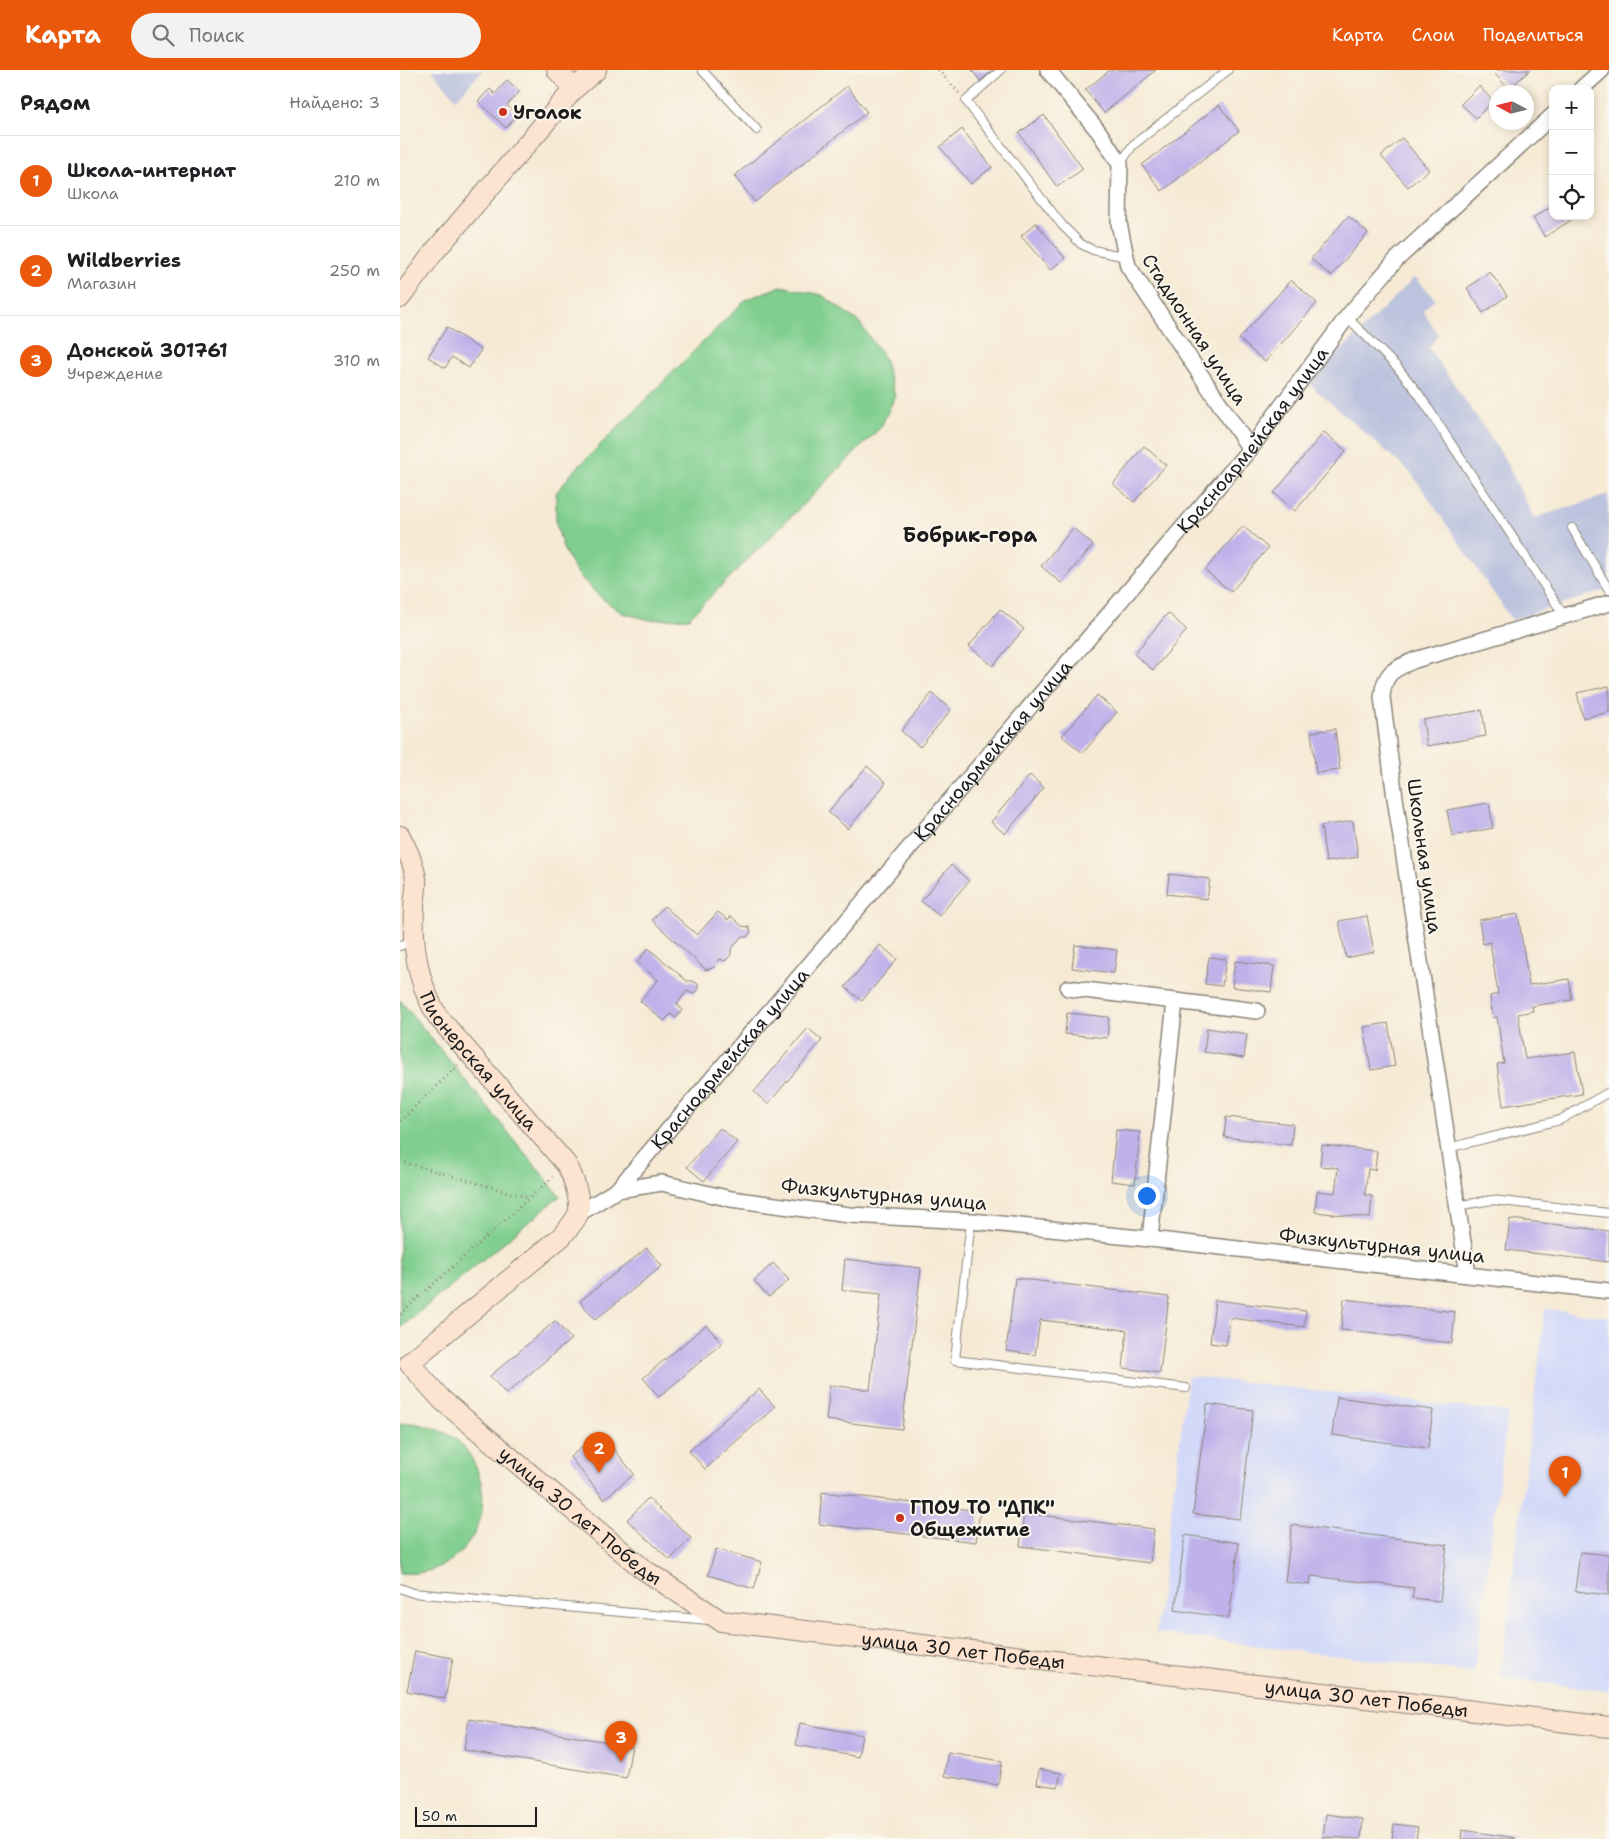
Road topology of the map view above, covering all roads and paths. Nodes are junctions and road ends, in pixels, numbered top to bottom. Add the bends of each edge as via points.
1 (557, 70) edge
2 (596, 70) edge
3 (702, 70) edge
4 (938, 70) edge
5 (1001, 70) edge
6 (1048, 70) edge
7 (1228, 70) edge
8 (1602, 70) edge
9 (1585, 85) edge
10 (574, 88) junction
11 (966, 101) junction
12 (1549, 119) edge
13 (756, 130) dead end
14 (1120, 164) junction
15 (1126, 258) junction
16 (400, 298) edge
17 (1347, 317) junction
18 (1250, 449) junction
19 (1572, 528) dead end
20 (1609, 590) edge
21 (1609, 603) edge
22 (1564, 617) junction
23 (400, 836) edge
24 (407, 942) edge
25 (1068, 988) dead end
26 (1175, 1001) junction
27 (1258, 1011) dead end
28 (470, 1054) junction
29 (1609, 1092) edge
30 (400, 1122) edge
31 (1448, 1148) junction
32 (400, 1161) edge
33 (566, 1164) junction
34 (616, 1190) junction
35 (529, 1199) junction
36 (1457, 1206) junction
37 (1609, 1213) edge
38 (578, 1214) junction
39 (971, 1221) junction
40 (1150, 1239) junction
41 (1468, 1275) junction
42 (1609, 1291) edge
43 (400, 1314) edge
44 (407, 1365) joint
45 (1186, 1388) dead end
46 (400, 1588) edge
47 (721, 1621) junction
48 (1609, 1727) edge

1 - 10 main road
2 - 10 main road
3 - 13 lane
4 - 11 path
5 - 11 lane
6 - 14 street via 1099,132
7 - 14 lane via 1133,145
8 - 9 street
10 - 16 main road via 434,252
11 - 15 lane via 1062,225 1081,244
12 - 17 street, Красноармейская улица via 1396,260
14 - 15 street, Стадионная улица via 1119,223
15 - 18 street, Стадионная улица via 1128,266
17 - 18 street, Красноармейская улица
17 - 22 lane via 1418,393
18 - 34 street, Красноармейская улица
19 - 20 lane
21 - 22 street, Школьная улица
22 - 31 street, Школьная улица via 1415,660 1399,667 1383,684 1395,798
23 - 24 main road, Пионерская улица via 416,880
24 - 28 main road, Пионерская улица via 429,1002
25 - 26 street
26 - 27 street
26 - 40 street
28 - 30 path
28 - 33 main road, Пионерская улица
29 - 31 lane via 1560,1120
31 - 36 street, Школьная улица
32 - 35 path
33 - 35 path
33 - 38 main road, Пионерская улица via 576,1188
34 - 38 street, Красноармейская улица
34 - 39 street, Физкультурная улица via 662,1183 731,1199 849,1215
35 - 43 path
36 - 37 lane via 1492,1200
36 - 41 street, Школьная улица
38 - 44 main road, Красноармейская улица via 561,1237
39 - 40 street, Физкультурная улица
39 - 45 lane via 955,1360
40 - 41 street, Физкультурная улица
41 - 42 street, Физкультурная улица
44 - 47 main road, улица 30 лет Победы via 442,1400 643,1569
46 - 47 lane via 413,1593
47 - 48 main road, улица 30 лет Победы

